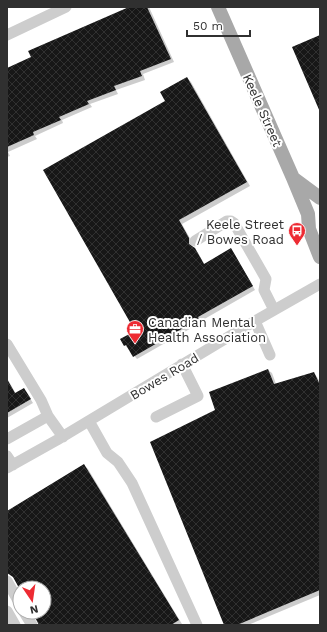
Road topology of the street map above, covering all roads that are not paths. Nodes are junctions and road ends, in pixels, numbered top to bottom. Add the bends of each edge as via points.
1 (66, 7) edge
2 (218, 7) edge
3 (7, 35) edge
4 (293, 178) junction
5 (320, 198) edge
6 (308, 214) junction
7 (320, 223) edge
8 (195, 241) dead end
9 (320, 257) edge
10 (320, 284) edge
11 (274, 310) junction
12 (255, 321) junction
13 (7, 344) edge
14 (270, 356) dead end
15 (182, 364) junction
16 (48, 416) junction
17 (156, 417) dead end
18 (89, 421) junction
19 (63, 437) junction
20 (7, 439) edge
21 (9, 463) edge
22 (7, 611) edge
23 (15, 625) edge
24 (197, 625) edge

1 - 3 street
2 - 4 main road, Keele Street
4 - 5 main road
4 - 6 main road, Keele Street
6 - 7 main road
6 - 9 main road, Keele Street via 309,229
8 - 11 street via 227,222 234,223 266,279 264,290
10 - 11 street, Bowes Road
11 - 12 street, Bowes Road
12 - 14 street
12 - 15 street, Bowes Road
13 - 16 street
15 - 17 street via 198,396
15 - 18 street, Bowes Road
16 - 19 street
16 - 20 street
18 - 19 street, Bowes Road
18 - 24 street via 107,453 118,462 132,483
19 - 21 street, Bowes Road
22 - 23 street

